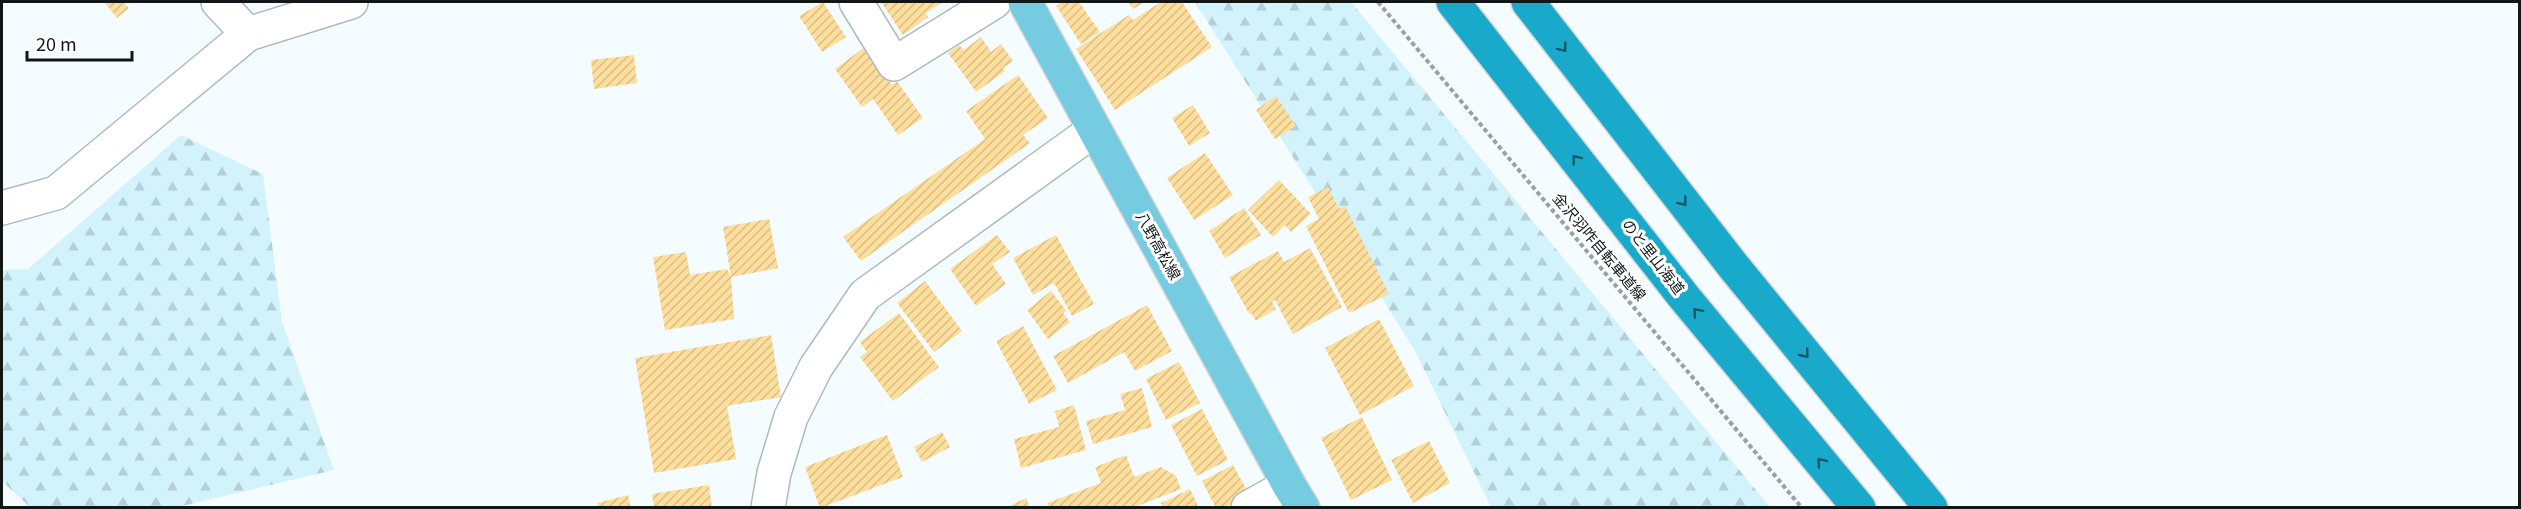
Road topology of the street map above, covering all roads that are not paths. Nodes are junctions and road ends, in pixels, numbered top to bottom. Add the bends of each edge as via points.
1 (218, 2) edge
2 (351, 2) edge
3 (856, 2) edge
4 (994, 2) edge
5 (1025, 2) edge
6 (1453, 2) edge
7 (1528, 2) edge
8 (248, 34) junction
9 (1094, 130) junction
10 (2, 208) edge
11 (1295, 497) edge
12 (768, 507) edge
13 (1248, 507) edge
14 (1858, 507) edge
15 (1931, 507) edge

1 - 8 street
2 - 8 street
3 - 4 street via 894,64
5 - 9 main road, 八野高松線
14 -> 6 highway, のと里山海道 via 1684,297
7 -> 15 highway via 1734,267
8 - 10 street via 56,193
9 - 11 main road, 八野高松線
9 - 12 street via 865,295 816,367 791,417
11 - 13 street

